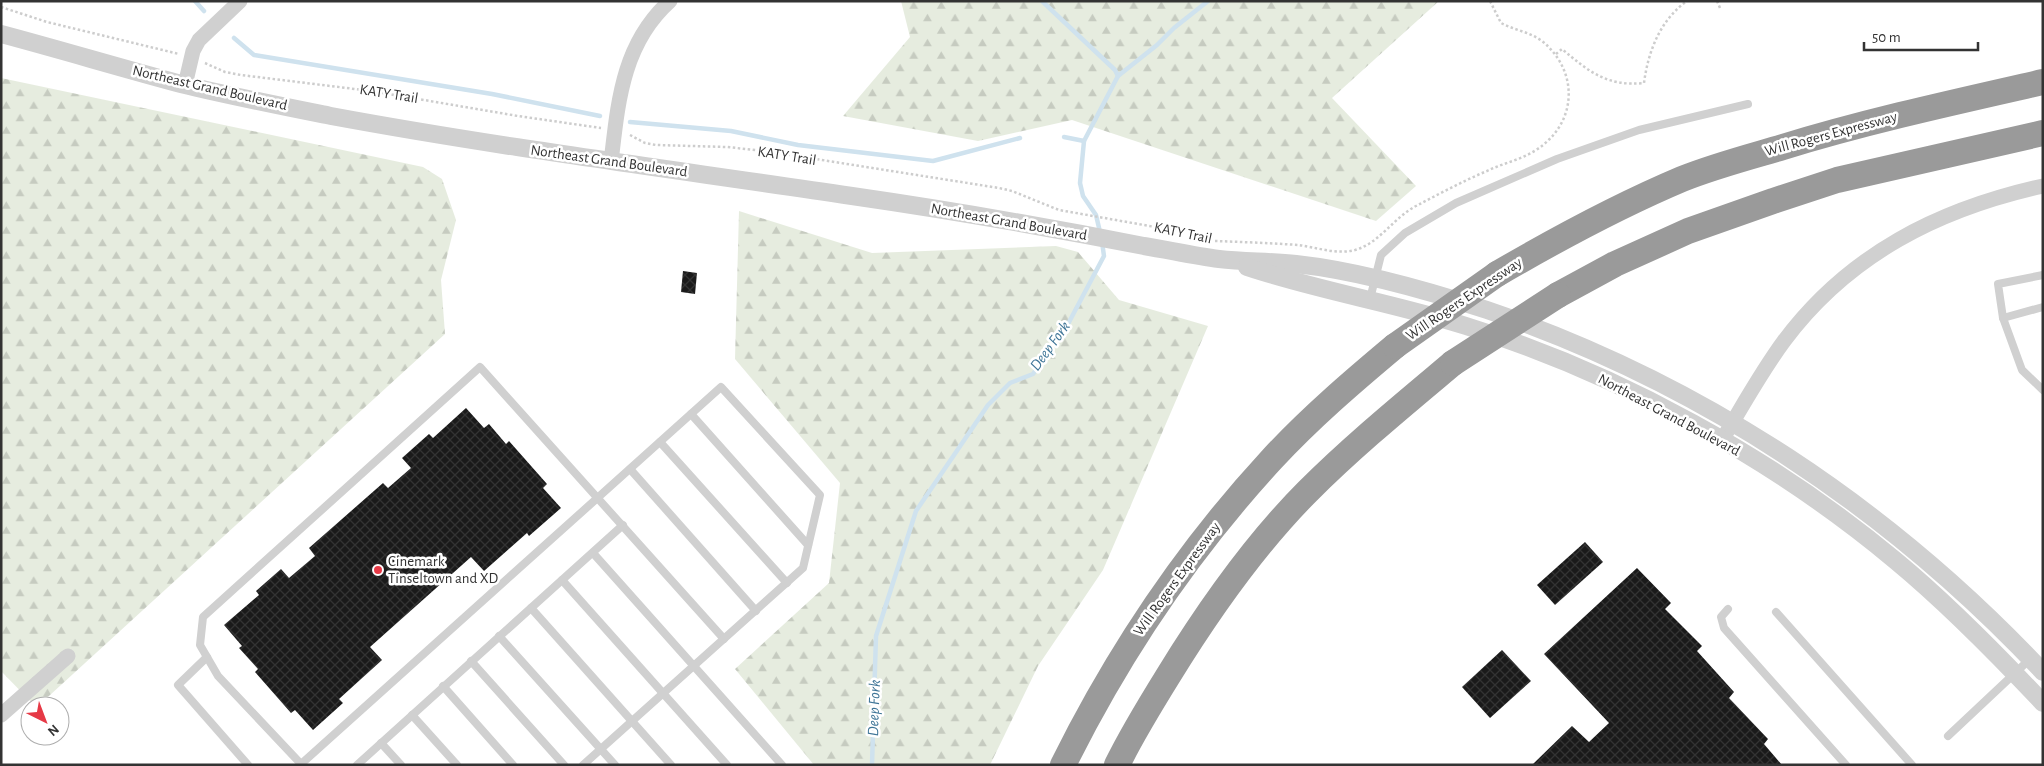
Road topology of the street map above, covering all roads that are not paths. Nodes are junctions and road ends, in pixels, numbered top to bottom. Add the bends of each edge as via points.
1 (240, 1) edge
2 (670, 1) edge
3 (1, 34) edge
4 (2043, 82) edge
5 (185, 85) junction
6 (1748, 104) dead end
7 (2043, 133) edge
8 (611, 162) junction
9 (2043, 186) edge
10 (1222, 259) junction
11 (2043, 276) edge
12 (1375, 278) junction
13 (1370, 299) junction
14 (2043, 307) edge
15 (2002, 318) junction
16 (2043, 390) edge
17 (691, 414) junction
18 (1733, 423) junction
19 (1722, 440) junction
20 (660, 442) junction
21 (630, 469) junction
22 (598, 497) junction
23 (623, 526) junction
24 (808, 545) junction
25 (593, 553) junction
26 (562, 580) junction
27 (787, 583) junction
28 (531, 608) junction
29 (1728, 608) dead end
30 (756, 610) junction
31 (1776, 612) dead end
32 (500, 636) junction
33 (724, 639) junction
34 (68, 656) dead end
35 (207, 657) junction
36 (2030, 658) junction
37 (471, 661) junction
38 (693, 666) junction
39 (2014, 672) junction
40 (2043, 672) edge
41 (443, 686) junction
42 (663, 694) junction
43 (2043, 703) edge
44 (1, 715) edge
45 (412, 715) junction
46 (632, 721) junction
47 (1948, 736) dead end
48 (381, 743) junction
49 (601, 749) junction
50 (300, 764) edge
51 (248, 765) edge
52 (357, 765) edge
53 (401, 765) edge
54 (457, 765) edge
55 (513, 765) edge
56 (564, 765) edge
57 (583, 765) edge
58 (615, 765) edge
59 (671, 765) edge
60 (727, 765) edge
61 (782, 765) edge
62 (1063, 765) edge
63 (1117, 765) edge
64 (1846, 765) edge
65 (1912, 765) edge

1 - 5 street via 200,40 191,58
2 - 8 street via 634,50 621,88
3 - 5 street, Northeast Grand Boulevard
4 - 62 highway, Will Rogers Expressway, bridge via 1828,133 1684,179 1554,240 1498,274 1394,346 1342,391 1273,459 1182,567 1094,705
5 - 8 street, Northeast Grand Boulevard via 326,115
6 - 12 lane via 1638,130 1557,159 1456,203 1405,233 1381,255
7 - 63 highway, bridge via 1837,180 1688,231 1615,264 1558,295 1453,363 1306,492 1260,545 1186,646
8 - 10 street, Northeast Grand Boulevard via 857,196
9 - 18 street via 1947,215 1907,234 1857,267 1830,290 1784,340
10 - 12 street, Northeast Grand Boulevard via 1298,264
10 - 13 street, Northeast Grand Boulevard via 1294,283
11 - 15 lane via 1998,284
12 - 13 lane
12 - 18 street, Northeast Grand Boulevard via 1488,311 1572,343 1666,386
13 - 19 street, Northeast Grand Boulevard via 1467,326 1533,350 1638,395
14 - 15 lane
15 - 16 lane via 2022,370
17 - 20 lane
17 - 24 lane
17 - 24 lane via 721,387 820,495
18 - 19 street
18 - 36 street, Northeast Grand Boulevard via 1816,474 1904,540 1961,589
19 - 39 street, Northeast Grand Boulevard via 1795,485 1861,532 1936,596
20 - 21 lane
20 - 27 lane
21 - 22 lane
21 - 30 lane
22 - 23 lane
22 - 35 lane via 480,367 203,617 200,645
22 - 50 lane
23 - 25 lane
23 - 33 lane
24 - 27 lane via 803,568
25 - 26 lane
25 - 38 lane
26 - 28 lane
26 - 42 lane
27 - 30 lane
28 - 32 lane
28 - 46 lane
29 - 64 lane via 1721,617 1724,628
30 - 33 lane
31 - 65 lane
32 - 37 lane
32 - 49 lane
33 - 38 lane
34 - 44 street
35 - 50 lane via 218,676
35 - 51 lane via 178,685
36 - 39 lane
36 - 40 street, Northeast Grand Boulevard
37 - 41 lane
37 - 56 lane
38 - 42 lane
38 - 61 lane
39 - 43 street, Northeast Grand Boulevard
39 - 47 lane
41 - 45 lane
41 - 55 lane
42 - 46 lane
42 - 60 lane
45 - 48 lane
45 - 54 lane
46 - 49 lane
46 - 59 lane
48 - 52 lane
48 - 53 lane
49 - 57 lane
49 - 58 lane

